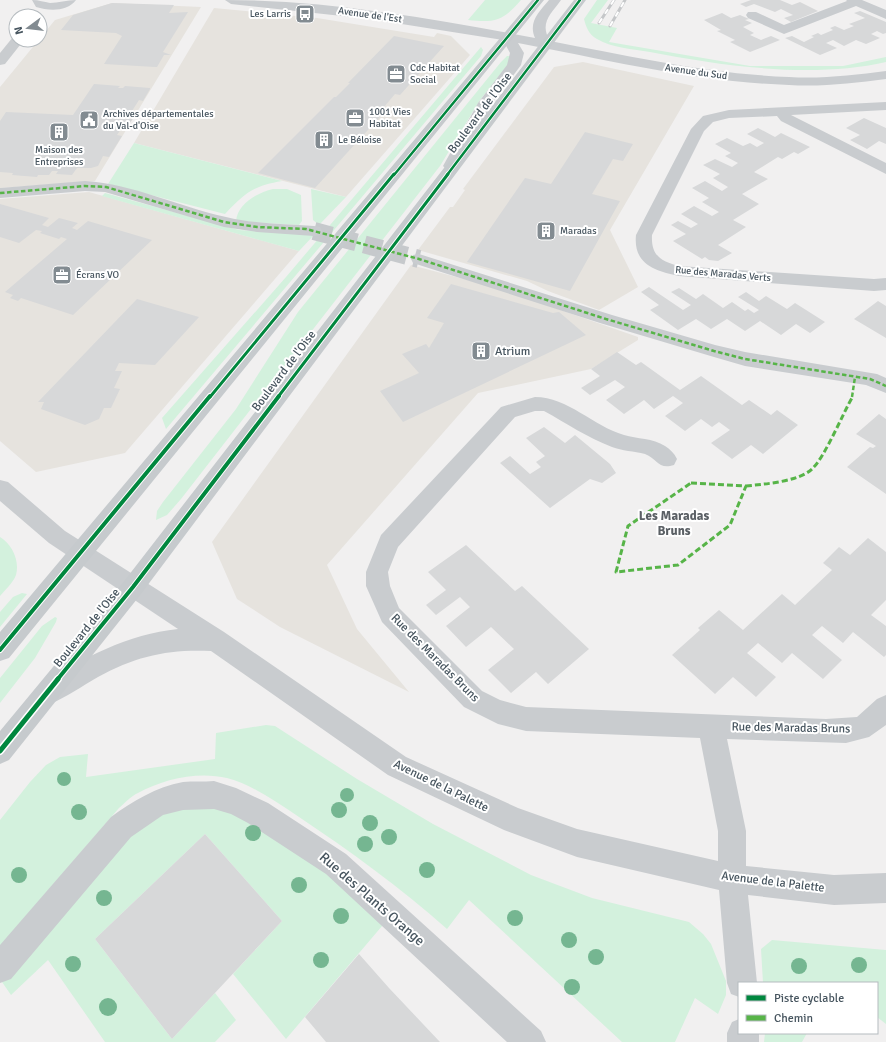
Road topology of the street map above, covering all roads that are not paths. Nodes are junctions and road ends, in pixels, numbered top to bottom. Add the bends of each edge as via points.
1 (231, 0) edge
2 (538, 0) edge
3 (555, 0) edge
4 (580, 0) edge
5 (854, 1) edge
6 (67, 2) edge
7 (37, 4) edge
8 (48, 13) edge
9 (752, 14) dead end
10 (886, 14) edge
11 (508, 37) junction
12 (545, 44) junction
13 (11, 48) edge
14 (0, 61) edge
15 (886, 75) edge
16 (886, 106) edge
17 (841, 108) junction
18 (780, 111) junction
19 (821, 136) junction
20 (886, 169) edge
21 (450, 170) junction
22 (0, 193) edge
23 (314, 231) tunnel mouth
24 (419, 258) tunnel mouth
25 (886, 284) edge
26 (886, 386) edge
27 (668, 459) dead end
28 (0, 488) edge
29 (81, 553) junction
30 (133, 587) junction
31 (215, 640) junction
32 (0, 650) edge
33 (44, 696) junction
34 (886, 708) edge
35 (710, 726) junction
36 (0, 751) edge
37 (732, 879) junction
38 (886, 888) edge
39 (0, 968) edge
40 (742, 982) edge
41 (530, 1042) edge

1 - 11 street, Avenue de l'Est via 367,9
2 - 11 main road, Boulevard de l'Oise
3 - 12 street via 540,18 537,27 539,36
4 - 12 main road, Boulevard de l'Oise
5 - 9 street via 784,30
5 - 10 street
6 - 7 street
6 - 8 street
11 - 12 street, Avenue du Sud
11 - 21 street via 517,53 514,65 485,103
11 - 29 main road, Boulevard de l'Oise
12 - 15 street, Avenue du Sud via 679,70 756,79 825,81
12 - 21 main road, Boulevard de l'Oise
13 - 14 street
16 - 17 street, Rue des Maradas Verts
17 - 18 street, Rue des Maradas Verts
17 - 19 street, Rue des Maradas Verts via 820,112 815,116 812,125
18 - 19 street via 784,117
18 - 25 street, Rue des Maradas Verts via 729,114 702,123 644,235 644,251 663,267 693,273
19 - 20 street
21 - 30 main road, Boulevard de l'Oise
22 - 23 street via 85,186 106,187 228,223
24 - 26 street via 714,351 745,359 870,379
27 - 35 street, Rue des Maradas Bruns via 647,447 620,442 606,436 547,404 535,404 508,412 389,542 377,572 378,586 390,615 473,699 488,709 526,719
28 - 29 street, Avenue de la Palette
29 - 30 street, Avenue de la Palette
29 - 32 main road, Boulevard de l'Oise
30 - 31 street, Avenue de la Palette
30 - 33 main road, Boulevard de l'Oise
31 - 33 street via 173,640 140,646 86,669
31 - 37 street, Avenue de la Palette via 398,766 514,820 577,843
33 - 36 main road, Boulevard de l'Oise
34 - 35 street, Rue des Maradas Bruns via 867,727 852,730
35 - 37 street via 732,831
37 - 38 street, Avenue de la Palette via 834,890
37 - 40 street
39 - 41 street, Rue des Plants Orange via 121,827 158,803 183,796 214,795 258,813 336,864

